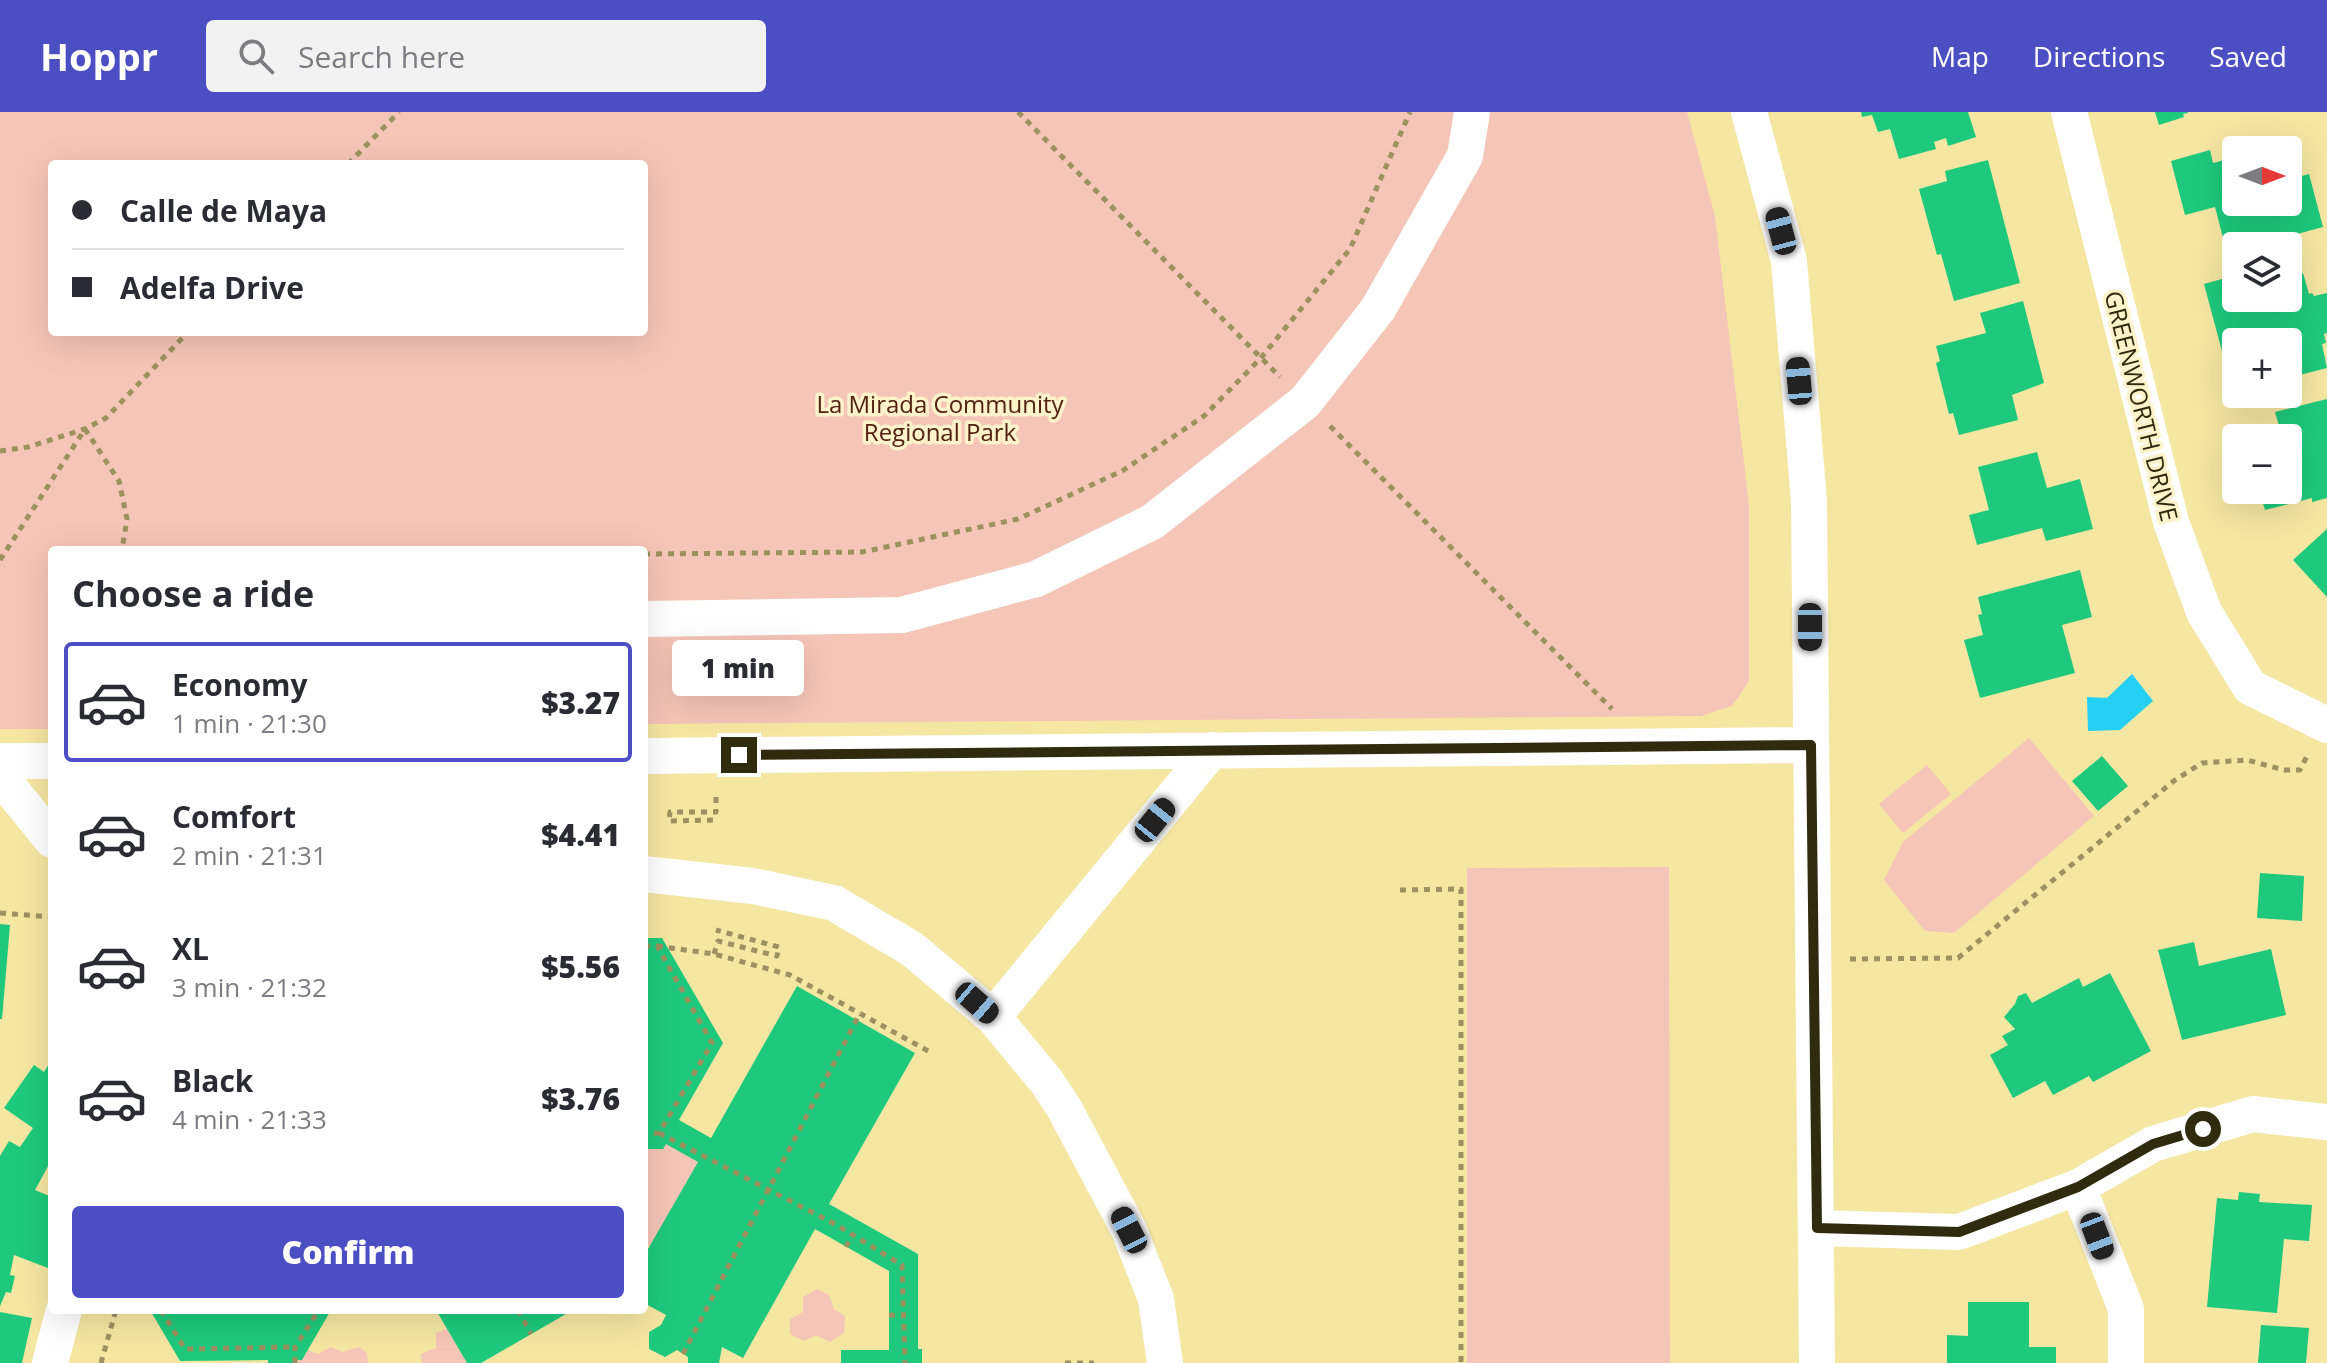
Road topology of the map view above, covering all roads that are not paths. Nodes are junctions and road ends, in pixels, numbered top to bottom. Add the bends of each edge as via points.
1 (1472, 112) edge
2 (1749, 112) edge
3 (2069, 112) edge
4 (648, 619) edge
5 (2326, 725) edge
6 (1811, 745) junction
7 (1212, 750) junction
8 (648, 756) edge
9 (0, 761) edge
10 (48, 761) edge
11 (0, 776) edge
12 (48, 835) edge
13 (648, 874) edge
14 (993, 1017) junction
15 (2327, 1122) edge
16 (2078, 1187) junction
17 (1817, 1228) junction
18 (63, 1314) edge
19 (50, 1363) edge
20 (1165, 1363) edge
21 (1817, 1363) edge
22 (2126, 1363) edge

1 - 4 street via 1465,156 1369,321 1305,402 1152,522 1036,579 902,615
2 - 6 street via 1789,261 1809,501
3 - 5 street, GREENWORTH DRIVE via 2171,522 2204,612 2250,687
6 - 7 street
6 - 17 street
7 - 8 street
7 - 14 street
9 - 10 street
11 - 12 street
13 - 14 street via 728,882 834,903 912,949
14 - 20 street via 1064,1108 1129,1230 1156,1299
15 - 16 street via 2253,1114 2153,1144
16 - 17 street via 1959,1232
16 - 22 street via 2126,1309
17 - 21 street
18 - 19 street

